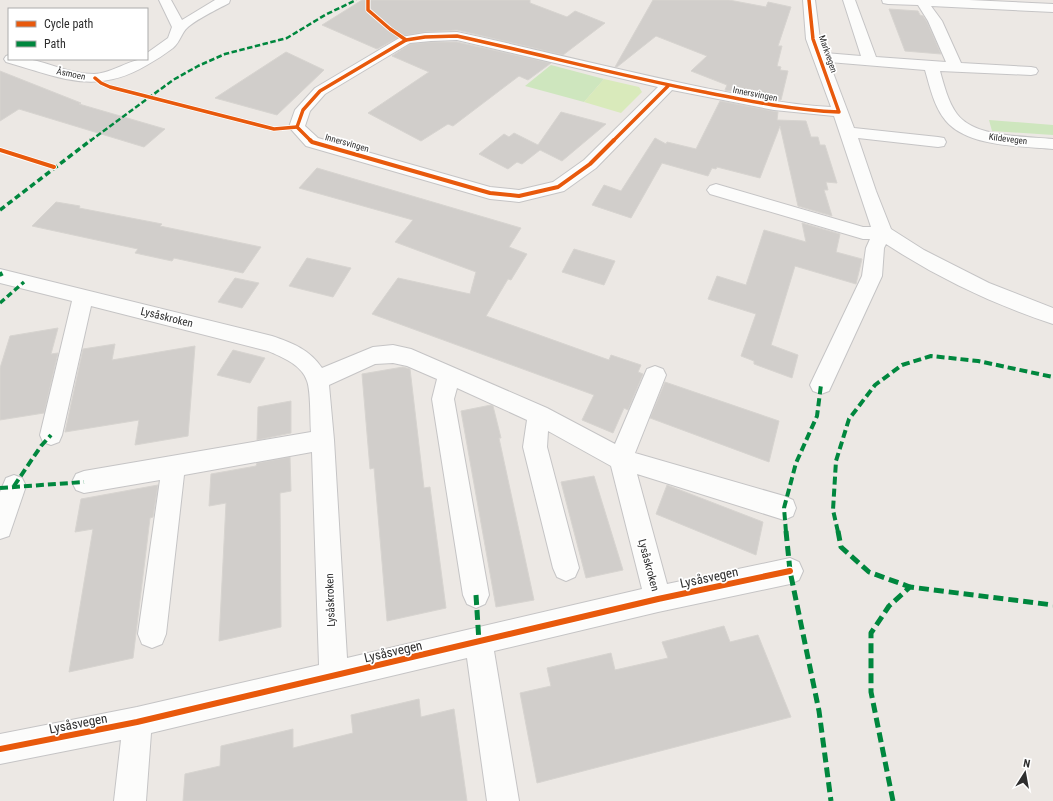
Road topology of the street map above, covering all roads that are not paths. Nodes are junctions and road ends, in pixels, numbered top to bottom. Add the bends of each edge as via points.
1 (165, 0) edge
2 (224, 0) edge
3 (809, 0) edge
4 (849, 0) edge
5 (888, 0) edge
6 (922, 2) junction
7 (992, 2) edge
8 (1053, 8) edge
9 (179, 27) junction
10 (820, 57) junction
11 (148, 58) edge
12 (14, 60) edge
13 (146, 60) edge
14 (870, 61) junction
15 (931, 66) junction
16 (954, 67) junction
17 (1031, 71) dead end
18 (668, 86) junction
19 (840, 112) junction
20 (848, 132) junction
21 (938, 142) dead end
22 (1053, 144) edge
23 (716, 190) dead end
24 (883, 233) junction
25 (2, 276) dead end
26 (83, 297) junction
27 (1053, 316) edge
28 (655, 375) dead end
29 (449, 376) junction
30 (318, 380) junction
31 (821, 385) dead end
32 (539, 415) junction
33 (51, 435) dead end
34 (323, 440) junction
35 (622, 459) junction
36 (173, 466) junction
37 (84, 482) dead end
38 (14, 486) dead end
39 (784, 508) dead end
40 (0, 527) edge
41 (566, 568) dead end
42 (790, 571) dead end
43 (476, 595) dead end
44 (658, 599) junction
45 (152, 634) dead end
46 (479, 642) junction
47 (334, 676) junction
48 (138, 722) junction
49 (0, 749) edge
50 (130, 801) edge
51 (503, 801) edge

1 - 9 street
2 - 9 street
3 - 10 street, Markvegen via 813,40
4 - 14 street
5 - 6 street
6 - 7 street
6 - 16 street via 935,21
7 - 8 street
9 - 11 street, Åsmoen via 170,44
10 - 14 street
10 - 19 street, Markvegen
12 - 13 street, Åsmoen via 95,78 112,75
14 - 15 street
15 - 16 street
15 - 22 street, Kildevegen via 939,93 952,118 960,125 992,138
16 - 17 street
18 - 18 street, Innersvingen via 457,36 421,36 406,40 320,91 303,110 297,127 312,142 490,193 519,196 558,187 590,164
18 - 19 street, Innersvingen via 770,106
19 - 20 street, Markvegen
20 - 21 street
20 - 24 street, Markvegen
23 - 24 street via 863,233
24 - 27 street via 918,256 982,288
24 - 31 street via 875,248 872,276
25 - 26 street, Lysåskroken
26 - 30 street, Lysåskroken via 272,344 291,352 308,364
26 - 33 street
28 - 35 street
29 - 30 street via 411,358 393,354 373,356
29 - 32 street
29 - 43 street via 443,399
30 - 34 street, Lysåskroken
32 - 35 street
32 - 41 street via 535,447
34 - 36 street
34 - 47 street, Lysåskroken
35 - 39 street
35 - 44 street, Lysåskroken
36 - 37 street
36 - 45 street
38 - 40 street
42 - 44 street, Lysåsvegen
44 - 46 street, Lysåsvegen
46 - 47 street, Lysåsvegen
46 - 51 street
47 - 48 street, Lysåsvegen
48 - 49 street, Lysåsvegen
48 - 50 street

